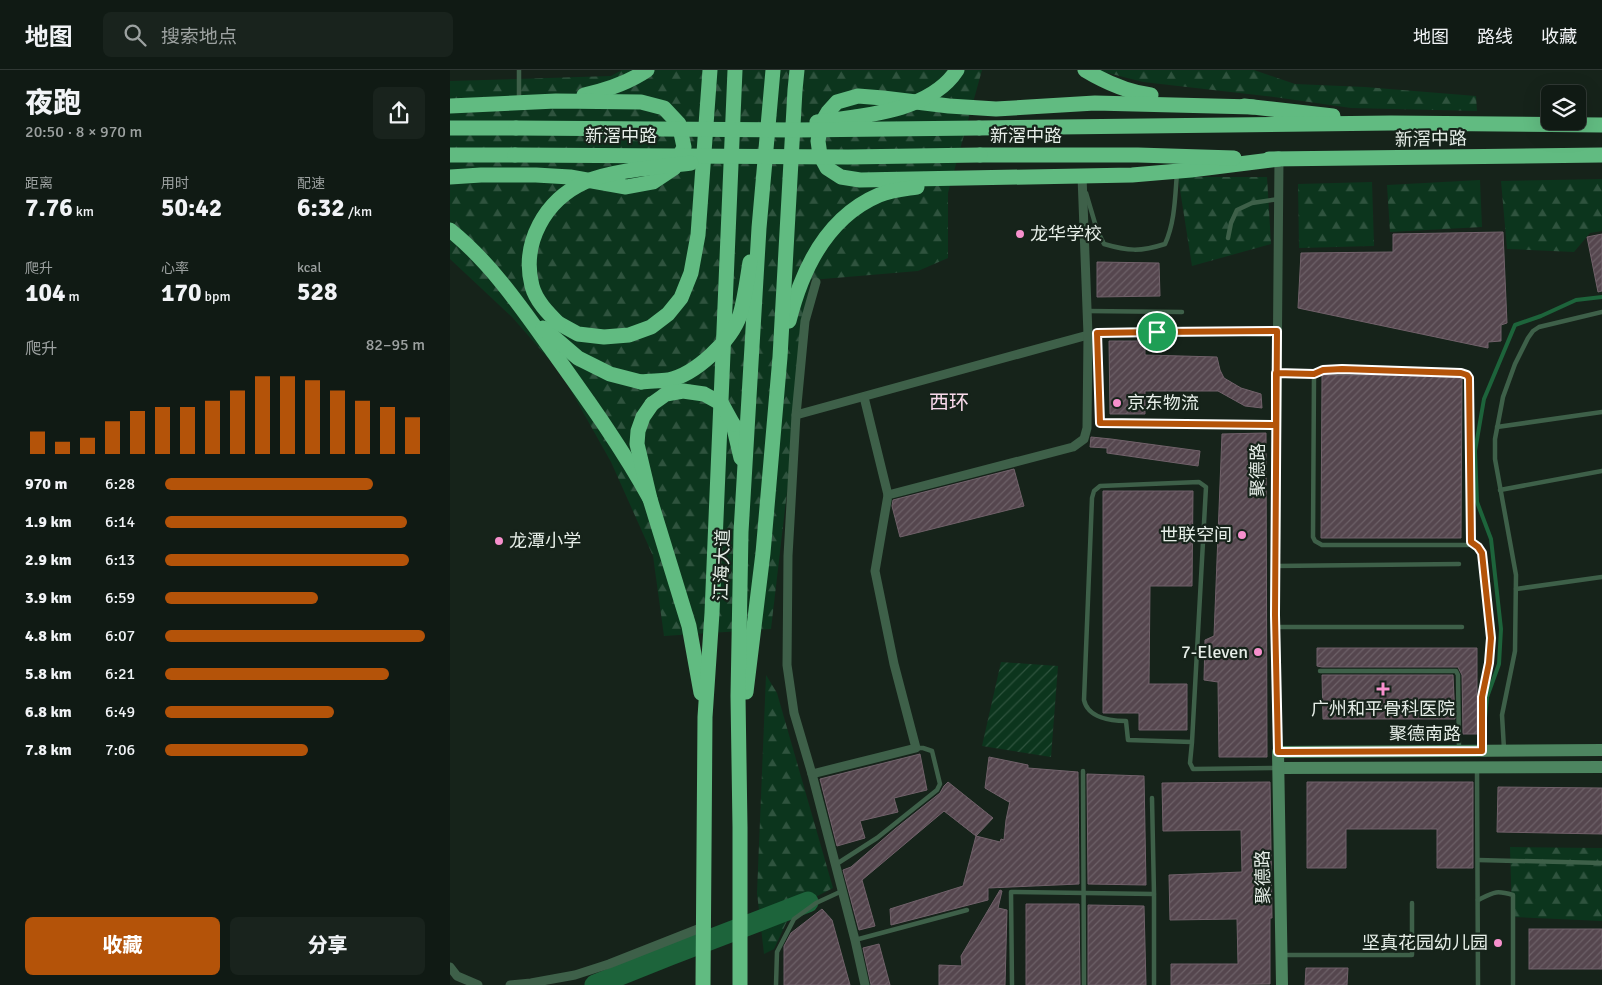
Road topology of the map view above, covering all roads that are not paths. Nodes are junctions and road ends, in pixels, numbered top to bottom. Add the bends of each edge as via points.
1 (518, 70) edge
2 (647, 70) edge
3 (710, 70) edge
4 (735, 70) edge
5 (743, 70) edge
6 (772, 70) edge
7 (797, 70) edge
8 (957, 70) edge
9 (1085, 70) edge
10 (556, 101) junction
11 (519, 102) junction
12 (450, 106) edge
13 (1253, 107) junction
14 (1391, 123) junction
15 (1602, 125) edge
16 (450, 128) edge
17 (759, 130) junction
18 (732, 146) junction
19 (766, 146) junction
20 (450, 155) edge
21 (1602, 155) edge
22 (747, 156) junction
23 (1279, 159) junction
24 (1177, 172) junction
25 (450, 177) edge
26 (1008, 177) junction
27 (1083, 181) junction
28 (1279, 199) junction
29 (450, 230) edge
30 (1228, 238) dead end
31 (816, 282) dead end
32 (523, 310) junction
33 (1087, 312) junction
34 (1182, 312) dead end
35 (1602, 312) edge
36 (1277, 331) junction
37 (1088, 336) junction
38 (780, 357) junction
39 (1276, 373) junction
40 (1314, 374) junction
41 (864, 397) junction
42 (1602, 412) edge
43 (796, 416) junction
44 (1276, 425) junction
45 (1497, 428) junction
46 (1602, 471) edge
47 (744, 482) junction
48 (1500, 490) junction
49 (888, 495) junction
50 (650, 499) junction
51 (1471, 542) junction
52 (1459, 564) dead end
53 (1275, 566) junction
54 (1602, 577) edge
55 (1516, 589) junction
56 (1275, 627) junction
57 (1462, 627) dead end
58 (1320, 671) dead end
59 (705, 717) junction
60 (1192, 742) junction
61 (916, 748) junction
62 (1602, 750) edge
63 (1459, 751) junction
64 (1482, 751) junction
65 (1504, 751) junction
66 (1278, 752) junction
67 (739, 753) junction
68 (1477, 767) junction
69 (1602, 767) edge
70 (1279, 768) junction
71 (1083, 771) dead end
72 (812, 774) junction
73 (1152, 798) dead end
74 (1478, 860) junction
75 (1602, 863) edge
76 (835, 865) junction
77 (842, 891) junction
78 (1084, 893) junction
79 (1154, 894) junction
80 (1478, 900) junction
81 (1412, 903) dead end
82 (967, 910) dead end
83 (704, 927) junction
84 (855, 940) junction
85 (1282, 955) junction
86 (450, 968) edge
87 (478, 985) edge
88 (510, 985) edge
89 (703, 985) edge
90 (740, 985) edge
91 (776, 985) edge
92 (865, 985) edge
93 (1012, 985) edge
94 (1084, 985) edge
95 (1154, 985) edge
96 (1282, 985) edge
97 (1478, 985) edge
98 (1514, 985) edge

1 - 11 lane
2 - 10 highway via 604,91
3 - 22 highway, bridge via 698,235 691,272 680,298 668,314 651,327 629,335 578,334 558,323 544,309 532,287 530,256 534,234 552,206 566,192 586,182 634,170
4 - 18 highway
5 - 18 highway
6 - 19 highway
7 - 38 highway
8 - 17 highway, bridge via 936,92 888,111
9 - 13 highway via 1134,93
10 - 11 highway
10 - 25 highway via 641,102 664,108 678,124 684,147 674,168 654,182 626,187 570,177 536,175
11 - 12 highway
13 - 14 highway
13 - 26 highway via 1095,102 996,109 858,96 837,102 821,124 820,155 827,168 841,177 860,180
14 - 15 highway, 新滘中路
14 - 17 highway, 新滘中路, bridge
16 - 17 highway, 新滘中路, bridge
18 - 59 highway, 江海大道
19 - 32 highway, bridge via 739,318 726,340 707,360 669,380 641,382 610,374 578,358
19 - 47 highway, 江海大道
20 - 22 highway, 新滘中路, bridge
21 - 23 highway, 新滘中路
22 - 23 highway, 新滘中路, bridge via 1147,155
23 - 24 highway
23 - 28 street, 聚德路
24 - 27 highway
24 - 27 lane via 1170,234 1165,244 1146,250 1123,250 1104,244
26 - 27 highway
26 - 38 highway via 896,190 879,195 841,220 826,235 813,256 794,302
27 - 33 street
28 - 30 lane via 1252,203 1237,210
28 - 36 street, 聚德路
29 - 32 highway via 470,246
31 - 43 street via 805,321
32 - 50 highway via 625,454
33 - 34 lane
33 - 37 street
35 - 45 lane via 1533,331 1515,364
36 - 39 street, 聚德路
36 - 44 lane via 1097,333 1100,423
37 - 41 street
37 - 49 street via 1087,428 1084,440 1073,447
38 - 67 highway via 763,553
39 - 40 lane
39 - 44 street, 聚德路
40 - 51 lane via 1342,369 1467,375
40 - 51 lane via 1312,513 1315,541 1322,545 1468,545
41 - 43 street
41 - 49 street
42 - 45 lane
43 - 72 street via 788,556 787,665 794,713
44 - 53 street, 聚德路
45 - 48 lane via 1495,459
46 - 48 lane
47 - 50 highway, bridge via 740,448 733,424 722,404 704,394 683,391 666,394 642,417 638,431 637,444
47 - 67 highway, 江海大道
48 - 55 lane
49 - 61 street via 875,571
50 - 59 highway via 689,626
51 - 64 lane via 1482,553 1491,638 1482,697
52 - 53 lane
53 - 56 street, 聚德路
54 - 55 lane
55 - 65 lane via 1516,651 1502,715
56 - 57 lane
56 - 66 street, 聚德路
58 - 63 lane via 1456,672
59 - 83 highway, 江海大道
60 - 60 lane via 1128,740 1126,721 1103,718 1085,704 1092,498 1100,486 1199,482 1206,487
60 - 70 lane via 1190,763 1193,768
61 - 72 street
61 - 76 lane via 932,751 940,784 938,790 877,838
62 - 65 street, 聚德南路
63 - 64 street, 聚德南路
63 - 66 street, 聚德南路
64 - 65 street, 聚德南路
66 - 70 street, 聚德路
67 - 90 highway, 江海大道
68 - 69 street, 聚德南路
68 - 70 street, 聚德南路
68 - 74 lane
70 - 85 street, 聚德路
71 - 78 lane
72 - 76 street
73 - 79 lane
74 - 75 lane
74 - 80 lane
76 - 77 street
77 - 84 street
77 - 91 lane via 816,903 794,919 776,952
78 - 79 lane
78 - 93 lane via 1011,892
78 - 94 lane
79 - 95 lane
80 - 97 lane
80 - 98 lane via 1493,893 1514,895
81 - 85 lane via 1412,955
82 - 84 lane
83 - 88 street via 623,961 575,975
83 - 89 highway, 江海大道
84 - 92 street
85 - 96 street, 聚德路
86 - 87 street via 458,976

